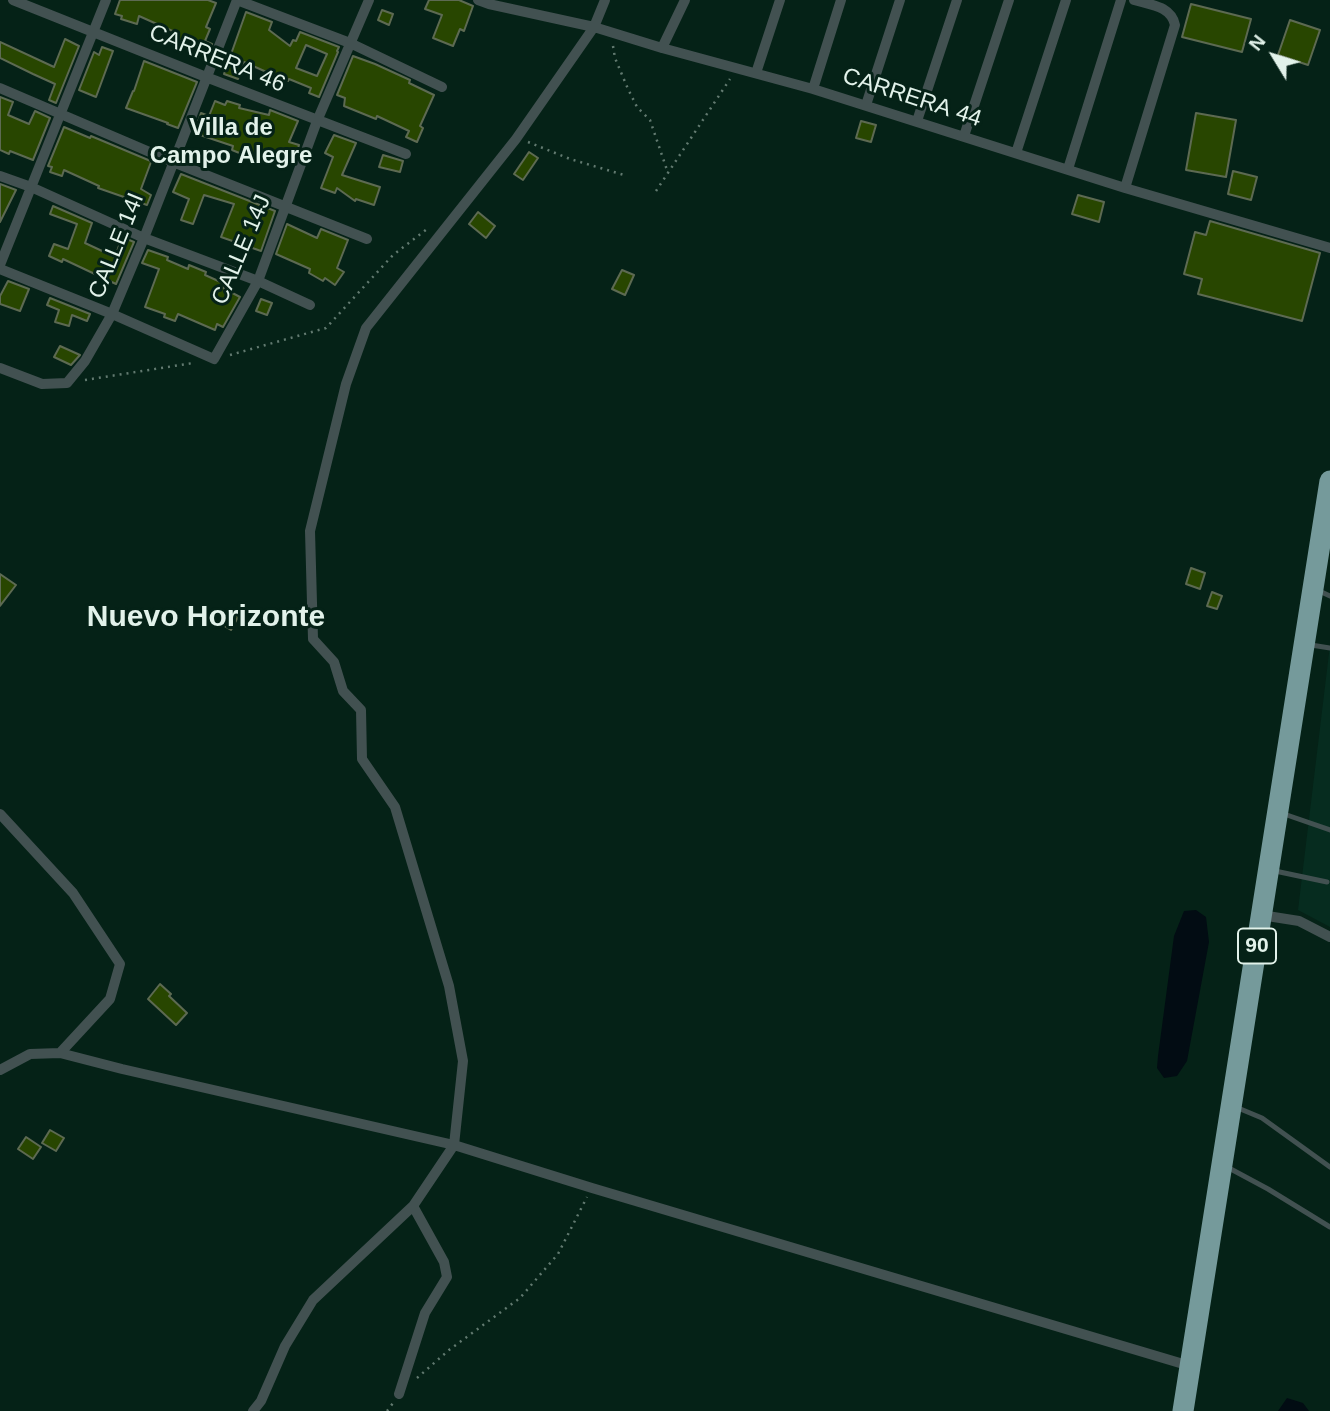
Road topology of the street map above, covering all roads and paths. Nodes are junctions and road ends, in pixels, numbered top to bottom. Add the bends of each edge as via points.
1 (13, 0) edge
2 (106, 0) edge
3 (237, 0) edge
4 (369, 0) edge
5 (478, 0) edge
6 (606, 0) edge
7 (685, 0) edge
8 (780, 0) edge
9 (841, 0) edge
10 (900, 0) edge
11 (957, 0) edge
12 (1009, 0) edge
13 (1066, 0) edge
14 (1121, 0) edge
15 (1134, 0) edge
16 (491, 2) edge
17 (594, 27) junction
18 (93, 32) junction
19 (613, 32) junction
20 (350, 43) junction
21 (662, 48) junction
22 (737, 67) junction
23 (756, 73) junction
24 (206, 78) junction
25 (442, 87) dead end
26 (0, 88) edge
27 (814, 89) junction
28 (866, 105) junction
29 (61, 115) junction
30 (317, 121) junction
31 (916, 121) junction
32 (964, 136) junction
33 (516, 139) junction
34 (1016, 153) junction
35 (406, 154) dead end
36 (173, 162) junction
37 (1068, 169) junction
38 (668, 173) junction
39 (624, 175) dead end
40 (0, 176) edge
41 (31, 187) junction
42 (1125, 188) junction
43 (656, 191) dead end
44 (284, 207) junction
45 (437, 222) dead end
46 (144, 238) junction
47 (367, 239) dead end
48 (1330, 248) edge
49 (0, 267) edge
50 (257, 281) junction
51 (310, 305) dead end
52 (112, 314) junction
53 (214, 359) junction
54 (0, 368) edge
55 (67, 383) junction
56 (1330, 481) edge
57 (1322, 592) edge
58 (1304, 644) junction
59 (1330, 648) edge
60 (1278, 812) junction
61 (0, 814) edge
62 (1330, 830) edge
63 (1269, 869) junction
64 (1327, 882) dead end
65 (1262, 915) junction
66 (1330, 937) edge
67 (60, 1053) junction
68 (0, 1070) edge
69 (1231, 1105) junction
70 (454, 1145) junction
71 (1222, 1164) junction
72 (1330, 1167) edge
73 (592, 1188) junction
74 (413, 1206) junction
75 (1330, 1227) edge
76 (1190, 1366) junction
77 (399, 1394) junction
78 (253, 1411) edge
79 (387, 1411) edge
80 (1183, 1411) edge

1 - 18 street, CARRERA 46
2 - 18 street
3 - 20 street
3 - 24 street, CALLE 14I
4 - 20 street, CALLE 14J
5 - 16 street, CARRERA 44
6 - 17 street
7 - 21 street
8 - 23 street
9 - 27 street
10 - 28 street
11 - 31 street
12 - 32 street
13 - 34 street
14 - 37 street
15 - 42 street via 1165,9 1175,25
16 - 17 street, CARRERA 44
17 - 19 street, CARRERA 44
17 - 33 street
18 - 24 street, CARRERA 46
18 - 29 street
19 - 21 street, CARRERA 44
19 - 38 path via 615,58 637,107 650,120
20 - 25 street
20 - 30 street, CALLE 14J
21 - 22 street, CARRERA 44
22 - 23 street, CARRERA 44
22 - 38 path
23 - 27 street, CARRERA 44
24 - 30 street, CARRERA 46
24 - 36 street, CALLE 14I
26 - 29 street
27 - 28 street, CARRERA 44
28 - 31 street, CARRERA 44
29 - 36 street
29 - 41 street
30 - 35 street, CARRERA 46
30 - 44 street, CALLE 14J
31 - 32 street, CARRERA 44
32 - 34 street, CARRERA 44
33 - 39 path
33 - 70 street via 366,328 346,384 310,531 313,639 334,662 342,691 361,710 362,759 395,807 449,986 463,1061
34 - 37 street, CARRERA 44
36 - 44 street
36 - 46 street, CALLE 14I
37 - 42 street, CARRERA 44
38 - 43 path
40 - 41 street
41 - 46 street
41 - 49 street
42 - 48 street, CARRERA 44
44 - 47 street
44 - 50 street, CALLE 14J
45 - 53 path via 393,255 326,328
46 - 50 street
46 - 52 street, CALLE 14I
49 - 52 street
50 - 51 street
50 - 53 street, CALLE 14J
52 - 53 street
52 - 55 street, CALLE 14I via 85,362
53 - 55 path
54 - 55 street via 42,384
56 - 57 highway, 90
57 - 58 highway, 90
58 - 59 lane
58 - 60 highway, 90
60 - 62 lane
60 - 63 highway, 90
61 - 67 street via 73,892 120,964 110,999
63 - 64 lane
63 - 65 highway, 90
65 - 66 street via 1299,921
65 - 69 highway, 90
67 - 68 street via 30,1054
67 - 70 street
69 - 71 highway, 90
69 - 72 lane via 1262,1118
70 - 73 street
70 - 74 street
71 - 75 lane
71 - 76 highway, 90
73 - 76 street
73 - 77 path via 558,1254 520,1298
74 - 77 street via 444,1262 447,1277 425,1313
74 - 78 street via 313,1300
76 - 80 highway, 90
77 - 79 path

